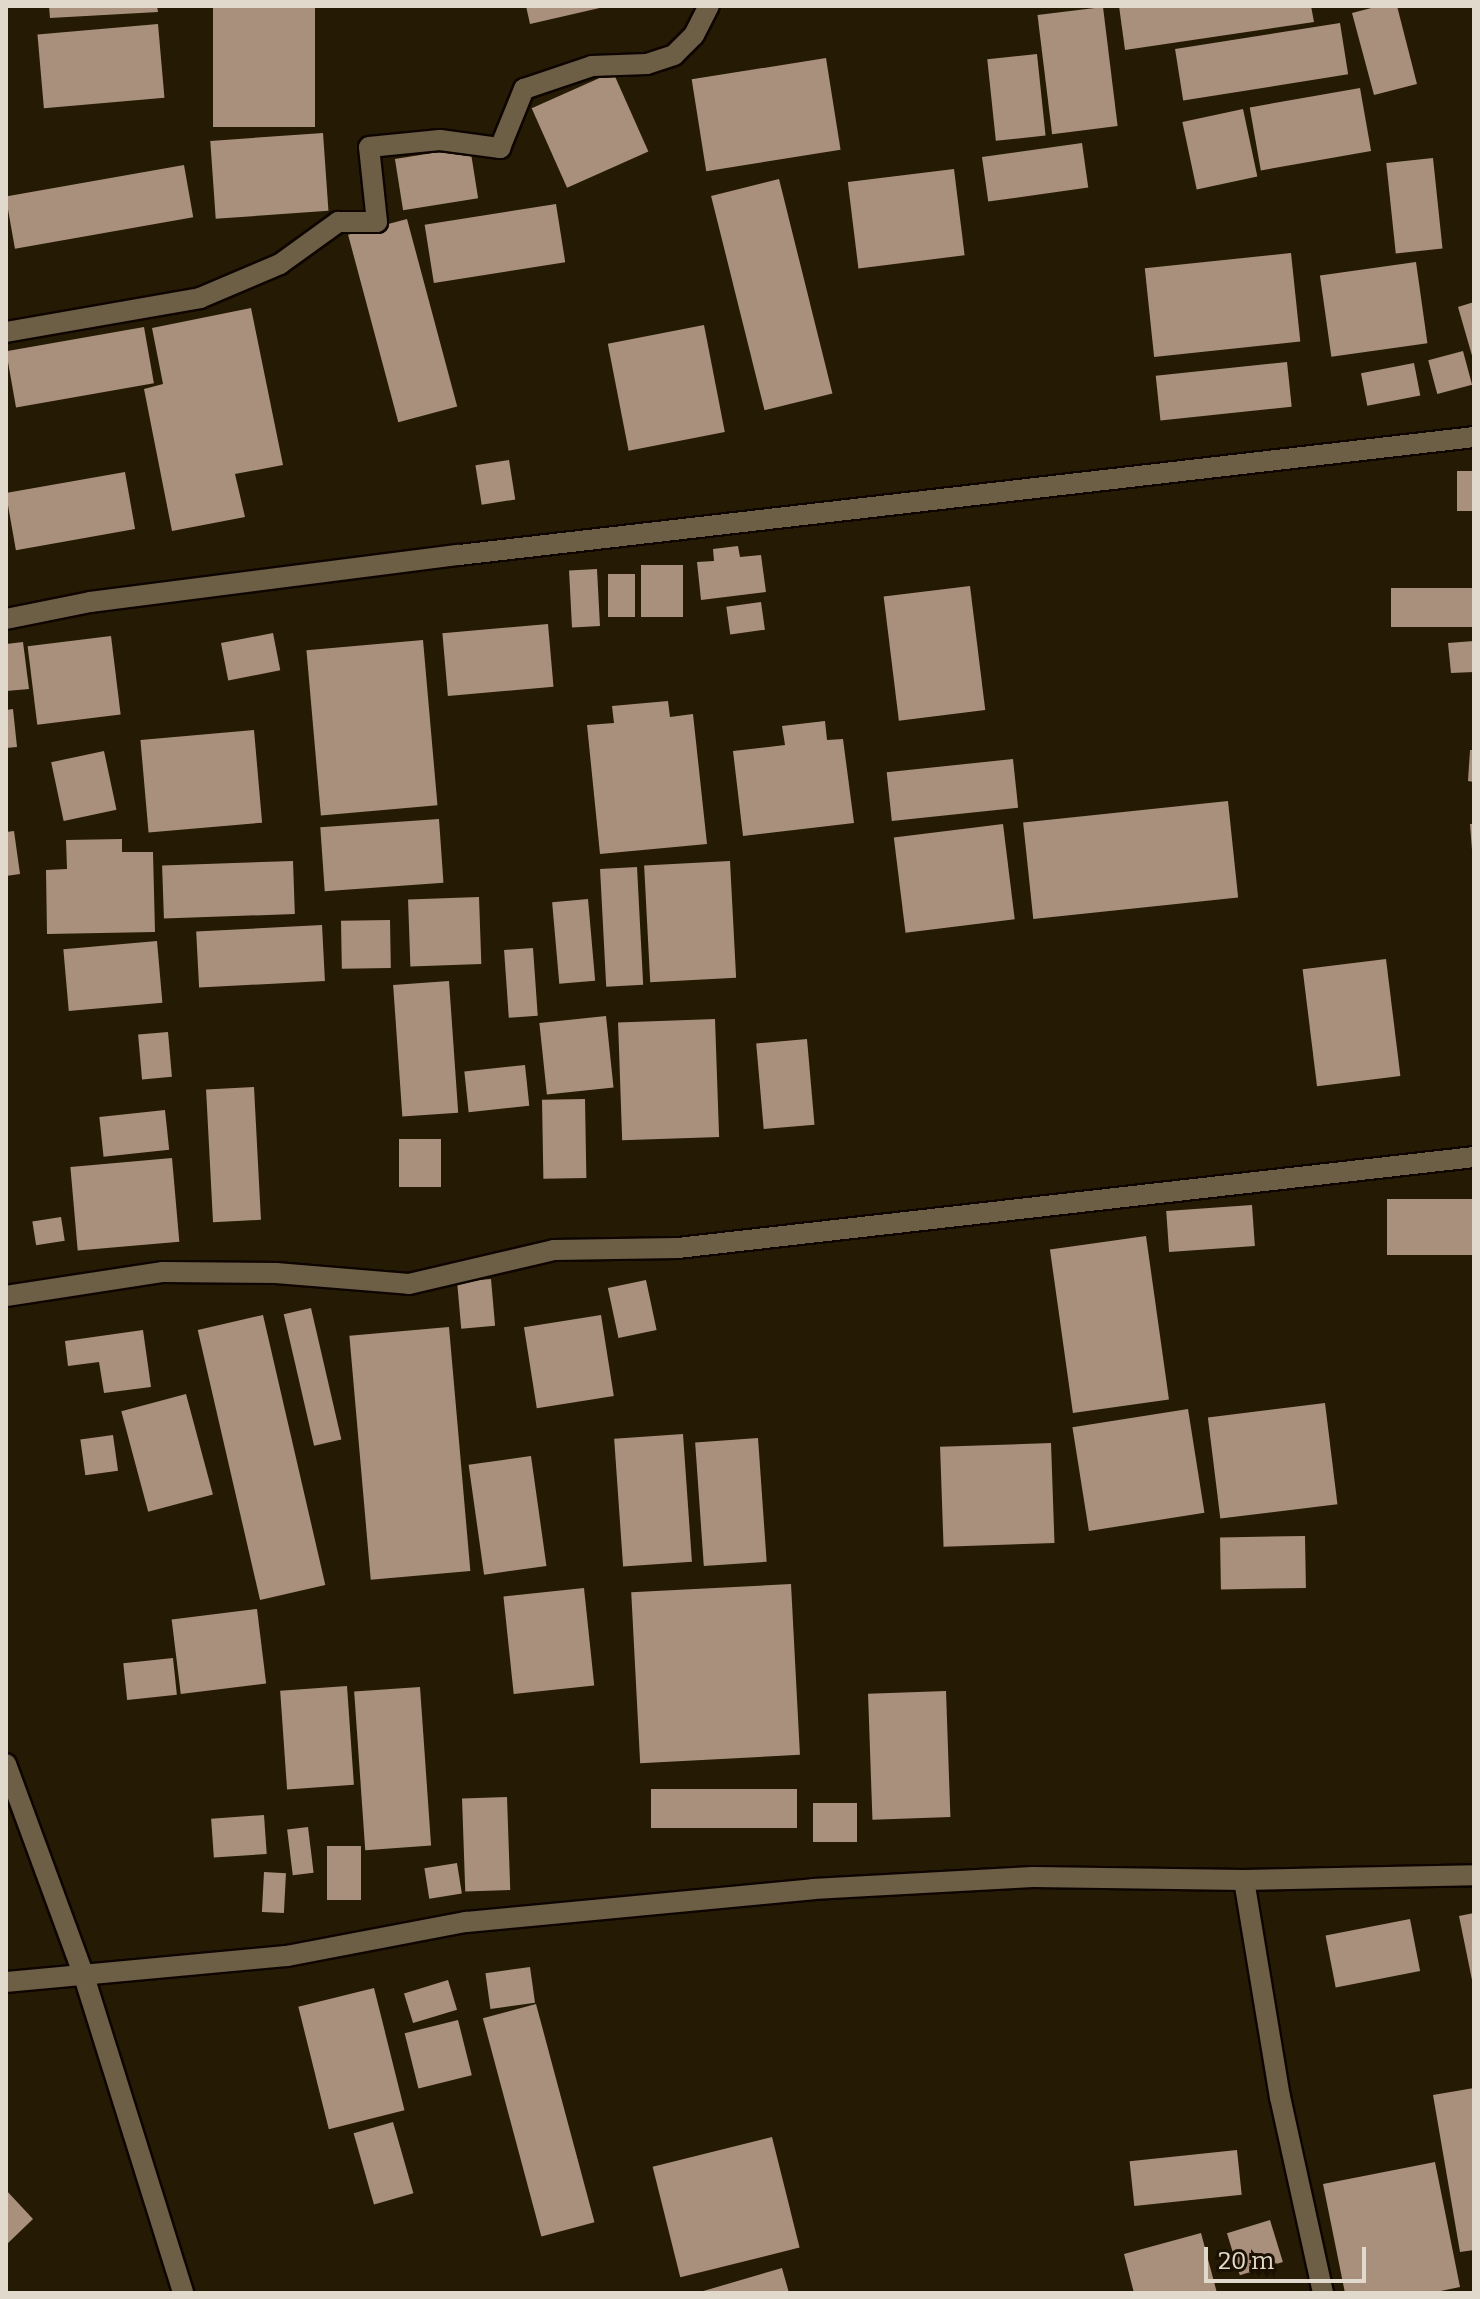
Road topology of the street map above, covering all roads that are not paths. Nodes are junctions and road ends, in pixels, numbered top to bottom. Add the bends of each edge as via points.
1 (709, 6) edge
2 (6, 332) edge
3 (1474, 437) edge
4 (6, 619) edge
5 (1474, 1157) edge
6 (6, 1296) edge
7 (6, 1764) edge
8 (1474, 1875) edge
9 (1244, 1880) junction
10 (83, 1973) junction
11 (6, 1982) edge
12 (183, 2293) edge
13 (1323, 2293) edge

1 - 2 street via 694,35 674,55 647,64 592,66 524,89 500,148 440,140 369,147 377,222 338,222 280,264 200,298
3 - 4 street via 459,555 90,602
5 - 6 street via 678,1248 554,1250 409,1284 276,1273 163,1272
7 - 10 street
8 - 9 street
9 - 10 street via 1033,1877 813,1889 466,1922 287,1956
9 - 13 street via 1280,2097
10 - 11 street
10 - 12 street

